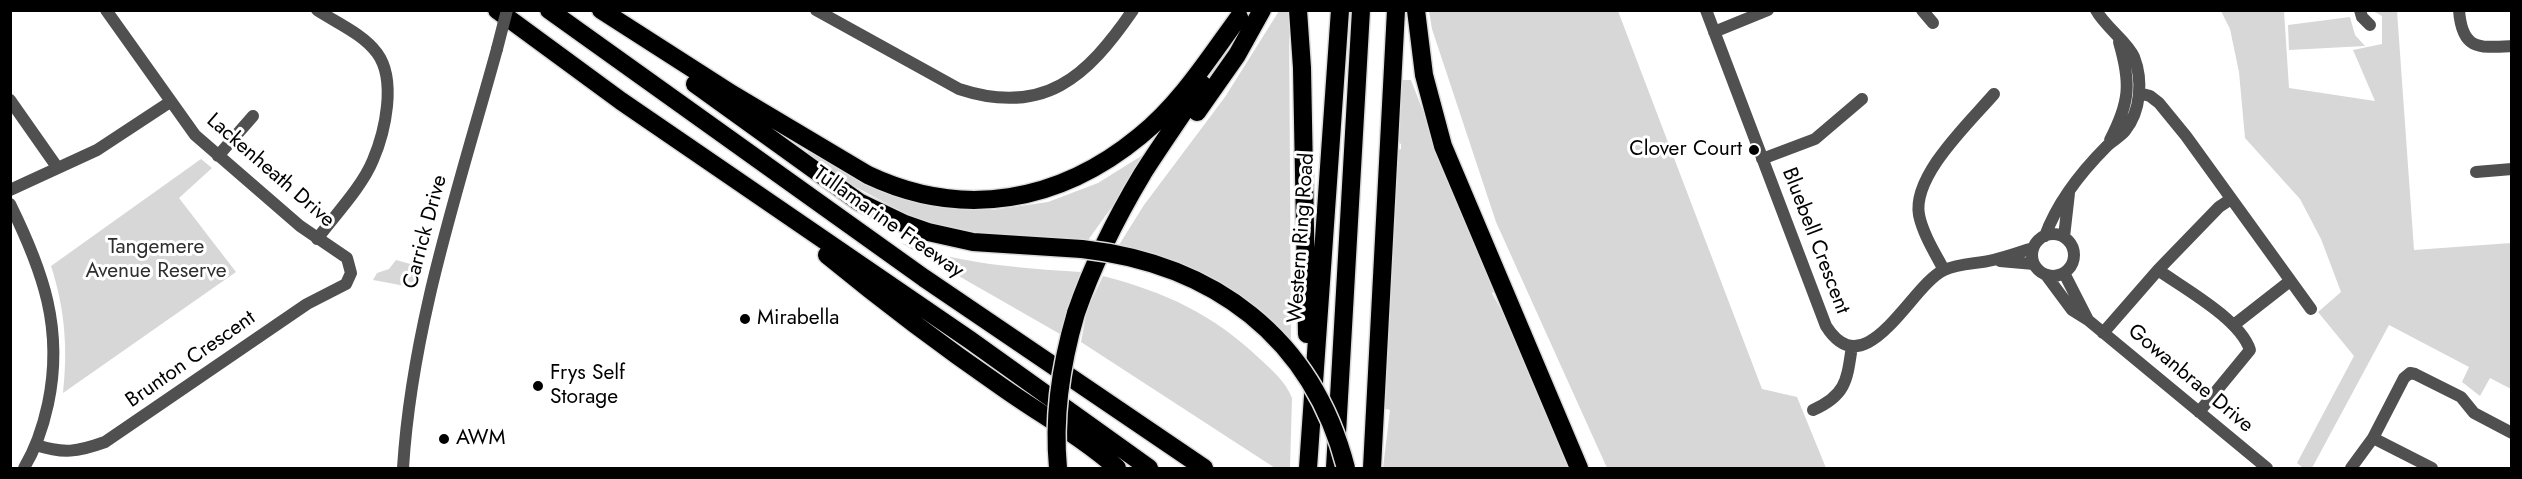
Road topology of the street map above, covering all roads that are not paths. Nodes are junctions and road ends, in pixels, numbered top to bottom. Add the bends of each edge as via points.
1 (106, 10) edge
2 (317, 10) edge
3 (497, 10) edge
4 (507, 10) edge
5 (549, 10) edge
6 (595, 10) edge
7 (601, 10) edge
8 (816, 10) edge
9 (1133, 10) edge
10 (1262, 10) edge
11 (1298, 10) edge
12 (1340, 10) edge
13 (1361, 10) edge
14 (1396, 10) edge
15 (1416, 10) edge
16 (1706, 10) edge
17 (1768, 10) edge
18 (1922, 10) edge
19 (2360, 10) edge
20 (2459, 10) edge
21 (2098, 12) edge
22 (1241, 14) edge
23 (1933, 22) dead end
24 (2370, 25) dead end
25 (1714, 32) junction
26 (2118, 38) junction
27 (2511, 46) edge
28 (2139, 93) junction
29 (1994, 94) dead end
30 (1862, 99) dead end
31 (10, 100) edge
32 (621, 101) junction
33 (170, 102) junction
34 (253, 116) dead end
35 (2107, 146) junction
36 (219, 156) junction
37 (1762, 159) junction
38 (57, 168) junction
39 (2511, 170) edge
40 (2476, 172) dead end
41 (10, 190) edge
42 (2070, 192) junction
43 (2231, 199) junction
44 (10, 204) edge
45 (1117, 220) junction
46 (2045, 236) junction
47 (2064, 237) junction
48 (317, 239) junction
49 (2033, 248) junction
50 (1993, 260) junction
51 (2034, 264) junction
52 (351, 268) joint
53 (1944, 270) junction
54 (2158, 270) junction
55 (2064, 273) junction
56 (2046, 275) junction
57 (2290, 281) junction
58 (2311, 309) dead end
59 (2088, 320) junction
60 (2235, 324) junction
61 (2103, 333) junction
62 (1852, 345) junction
63 (1813, 411) dead end
64 (2199, 412) junction
65 (1098, 433) junction
66 (2511, 433) edge
67 (2373, 438) junction
68 (36, 445) junction
69 (24, 468) edge
70 (403, 468) edge
71 (1058, 468) edge
72 (1117, 468) edge
73 (1144, 468) edge
74 (1149, 468) edge
75 (1204, 468) edge
76 (1308, 468) edge
77 (1335, 468) edge
78 (1346, 468) edge
79 (1372, 468) edge
80 (1579, 468) edge
81 (2267, 468) edge
82 (2351, 468) edge
83 (2432, 468) edge

1 - 33 street, Lackenheath Drive
2 - 48 street via 369,44 384,67 388,99 373,160
3 - 32 highway
4 - 70 street, Carrick Drive, bridge via 420,336
5 - 75 highway, Tullamarine Freeway via 924,278
6 - 78 highway, bridge via 883,214 928,232 973,242 1114,253 1167,267 1202,283 1249,313 1291,356 1321,402
7 - 22 highway via 868,175 933,197 993,201 1032,194 1066,182 1141,136 1199,73
8 - 9 street via 959,89 1020,99 1065,85 1083,71
10 - 45 highway via 1215,88
11 - 76 highway
12 - 76 highway, Western Ring Road
13 - 77 highway
14 - 79 highway
15 - 80 highway via 1424,75 1443,146
16 - 25 street, Bluebell Crescent
17 - 25 street
18 - 23 street
19 - 24 street
20 - 27 street via 2462,31 2473,45
21 - 26 street
22 - 45 highway
25 - 37 street, Bluebell Crescent
26 - 28 street via 2133,54
26 - 35 street via 2128,90 2121,120
28 - 35 street via 2124,131
28 - 43 street via 2159,103
29 - 53 street via 1932,167 1920,190 1922,226
30 - 37 street via 1815,139
31 - 38 street
32 - 65 highway via 970,340
32 - 72 highway via 926,332
33 - 36 street, Lackenheath Drive via 195,135
33 - 38 street via 107,144
34 - 36 street
35 - 42 street
36 - 48 street, Lackenheath Drive
37 - 62 street, Bluebell Crescent via 1826,326 1832,335
38 - 41 street
39 - 40 street
42 - 46 street via 2059,204
42 - 47 street
43 - 54 street
43 - 57 street
44 - 68 street via 39,268 53,330 53,380
45 - 71 highway, bridge via 1089,275 1068,341 1058,395
46 - 47 street
46 - 49 street
47 - 55 street via 2074,252 2072,264
48 - 52 street, Lackenheath Drive via 347,258
49 - 50 street
49 - 51 street
50 - 51 street
50 - 53 street
51 - 56 street
52 - 68 street, Brunton Crescent via 346,284 307,304 105,442 59,452
53 - 62 street via 1928,280 1877,339
54 - 60 street
54 - 61 street
55 - 56 street
55 - 59 street, Gowanbrae Drive
56 - 59 street, Gowanbrae Drive via 2072,310
57 - 58 street
57 - 60 street
59 - 61 street, Gowanbrae Drive
60 - 64 street via 2250,350
61 - 64 street, Gowanbrae Drive
62 - 63 street via 1843,386 1828,404
64 - 81 street, Gowanbrae Drive
65 - 73 highway
65 - 74 highway
66 - 67 street via 2474,413 2459,396 2411,373
67 - 82 street
67 - 83 street
68 - 69 street

